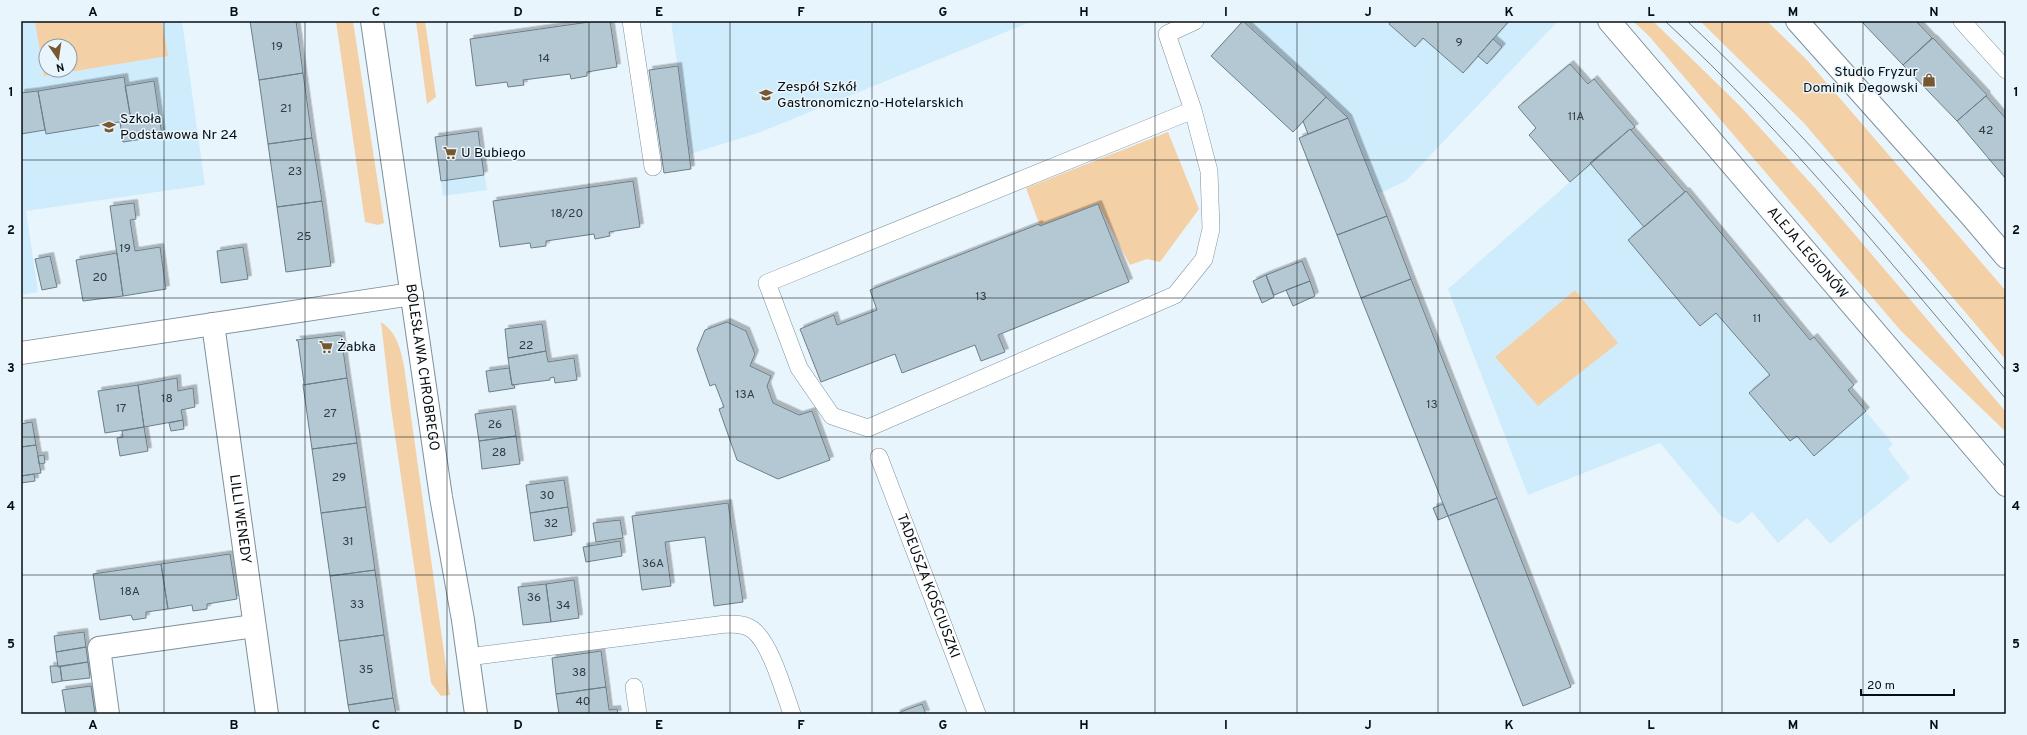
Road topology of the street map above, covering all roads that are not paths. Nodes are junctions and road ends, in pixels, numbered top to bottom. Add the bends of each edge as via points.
1 (372, 21) edge
2 (630, 21) edge
3 (1195, 21) edge
4 (1609, 21) edge
5 (1798, 21) edge
6 (1962, 21) edge
7 (2006, 70) edge
8 (1193, 110) junction
9 (653, 167) dead end
10 (2006, 257) edge
11 (412, 294) junction
12 (213, 324) junction
13 (21, 353) edge
14 (880, 457) dead end
15 (2006, 485) edge
16 (254, 626) junction
17 (468, 657) junction
18 (634, 687) dead end
19 (108, 714) edge
20 (267, 714) edge
21 (476, 714) edge
22 (638, 714) edge
23 (792, 714) edge
24 (977, 714) edge

1 - 11 street, BOLESŁAWA CHROBREGO
2 - 9 lane
3 - 8 lane via 1167,34
4 - 15 street, ALEJA LEGIONÓW
5 - 10 street
6 - 7 lane
8 - 8 lane via 767,283 799,368 832,416 868,428 1175,295 1204,259 1211,229 1209,171
11 - 12 street
11 - 17 street, BOLESŁAWA CHROBREGO via 442,504
12 - 13 street
12 - 16 street, LILLI WENEDY
14 - 24 lane, TADEUSZA KOŚCIUSZKI
16 - 19 street via 99,648
16 - 20 street, LILLI WENEDY
17 - 21 street, BOLESŁAWA CHROBREGO
17 - 23 lane via 740,624 752,629 766,645
18 - 22 lane

